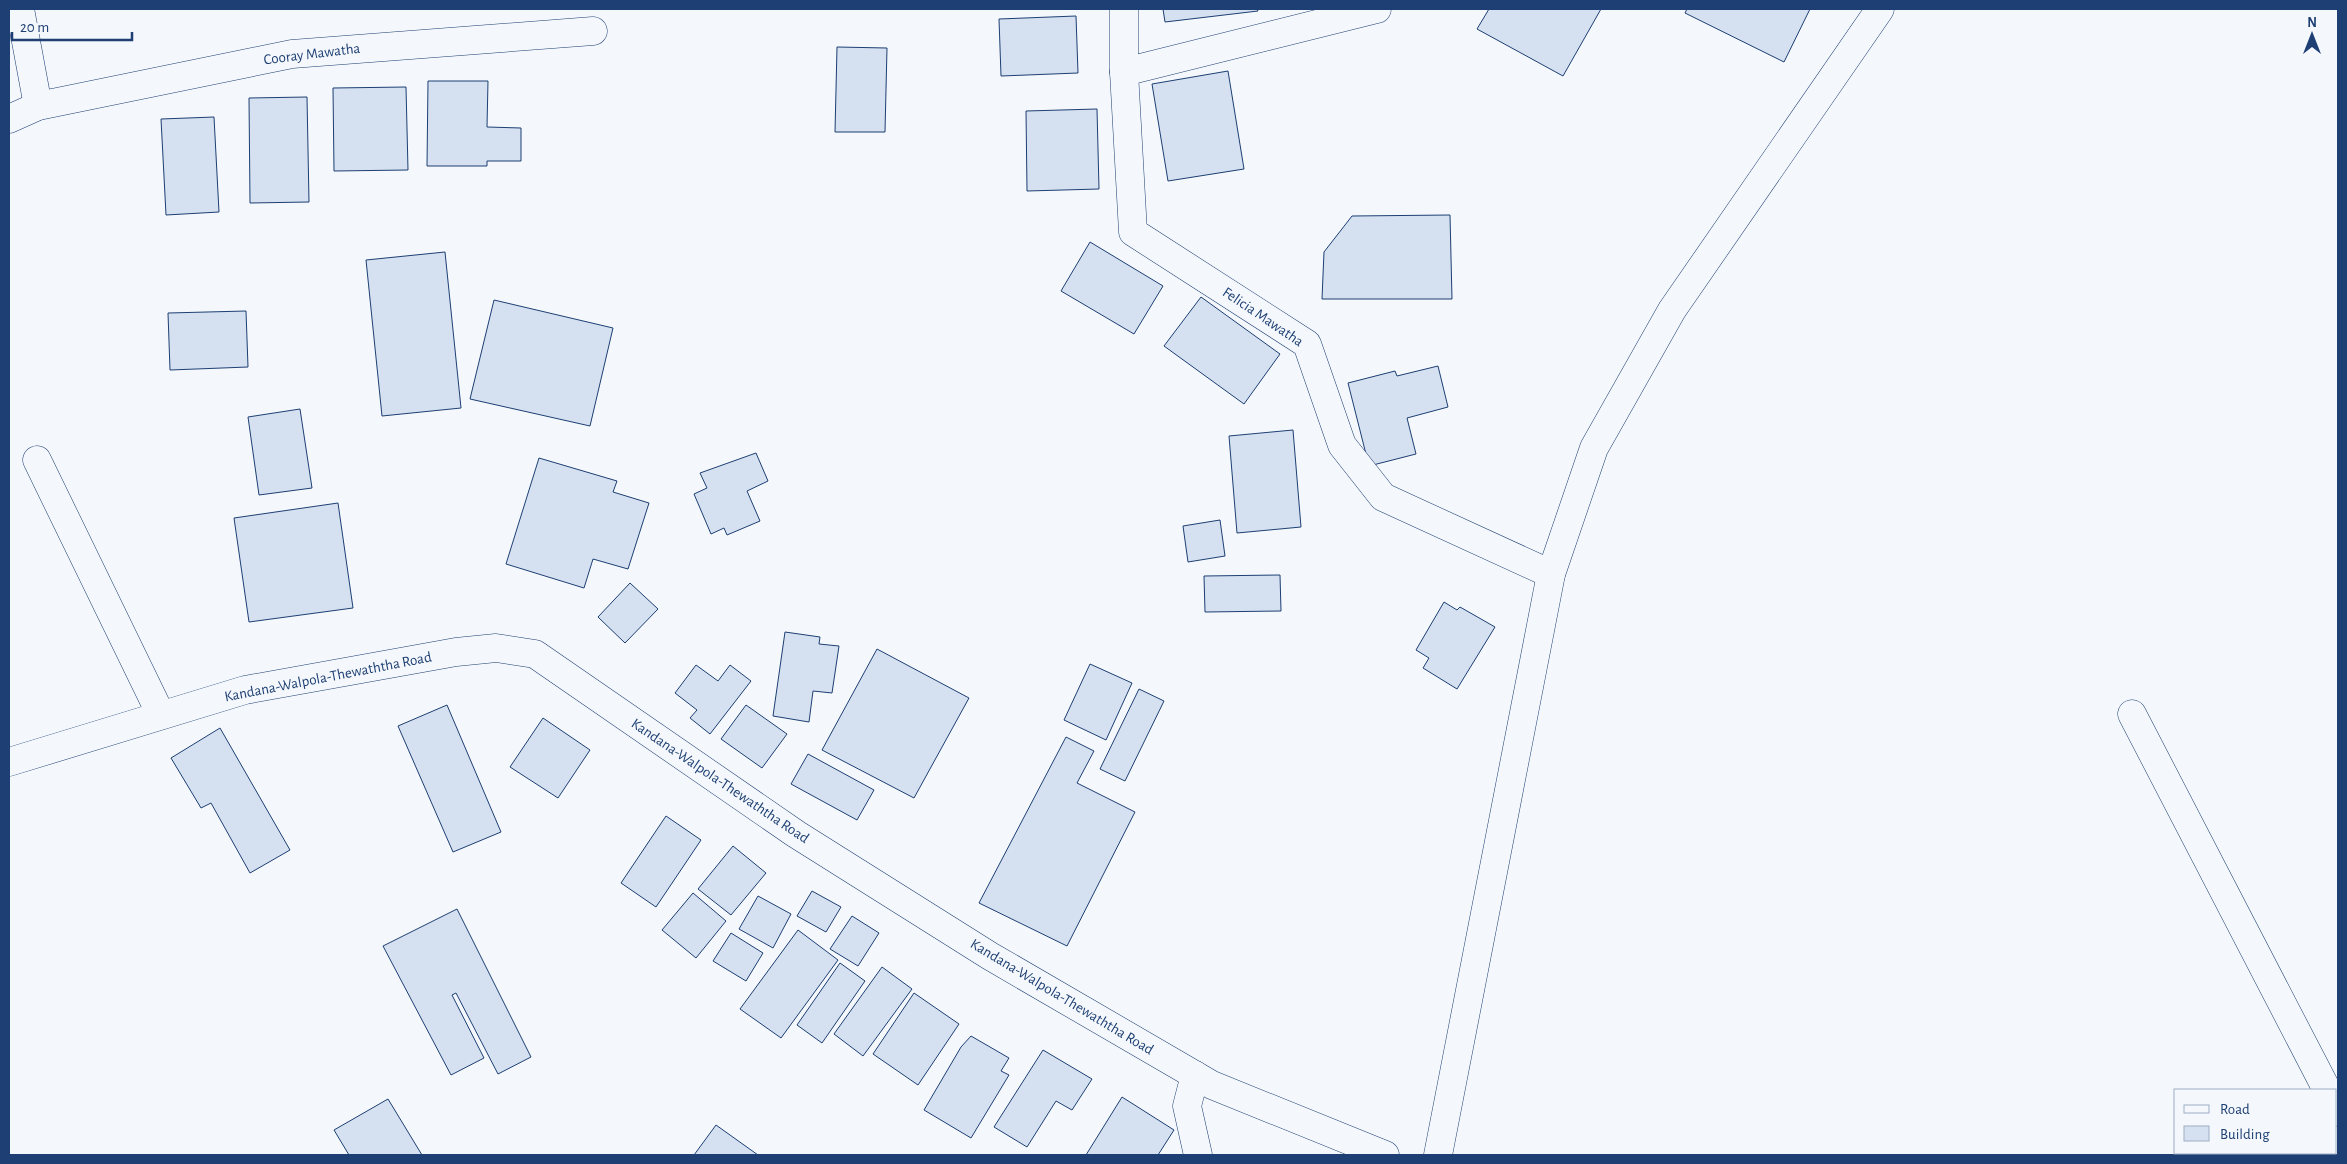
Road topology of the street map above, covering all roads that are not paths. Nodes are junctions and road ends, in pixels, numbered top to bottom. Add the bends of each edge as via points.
1 (20, 9) edge
2 (1124, 9) edge
3 (1377, 9) edge
4 (1880, 9) edge
5 (593, 31) dead end
6 (1124, 72) junction
7 (38, 106) junction
8 (9, 119) edge
9 (37, 460) dead end
10 (1551, 574) junction
11 (2132, 714) dead end
12 (161, 715) junction
13 (9, 762) edge
14 (1195, 1075) junction
15 (2326, 1089) edge
16 (1198, 1155) edge
17 (1385, 1155) edge
18 (1438, 1155) edge

1 - 7 street
2 - 6 street, Felicia Mawatha
3 - 6 street
4 - 10 street via 1672,310 1594,448
5 - 7 street, Cooray Mawatha via 292,54
6 - 10 street, Felicia Mawatha via 1133,232 1307,344 1342,445 1383,497
7 - 8 street, Cooray Mawatha
9 - 12 street
10 - 18 street
11 - 15 street
12 - 13 street, Kandana-Walpola-Thewaththa Road
12 - 14 street, Kandana-Walpola-Thewaththa Road via 245,690 456,652 496,648 535,654 796,834 990,956
14 - 16 street via 1187,1106
14 - 17 street, Kandana-Walpola-Thewaththa Road via 1212,1085

